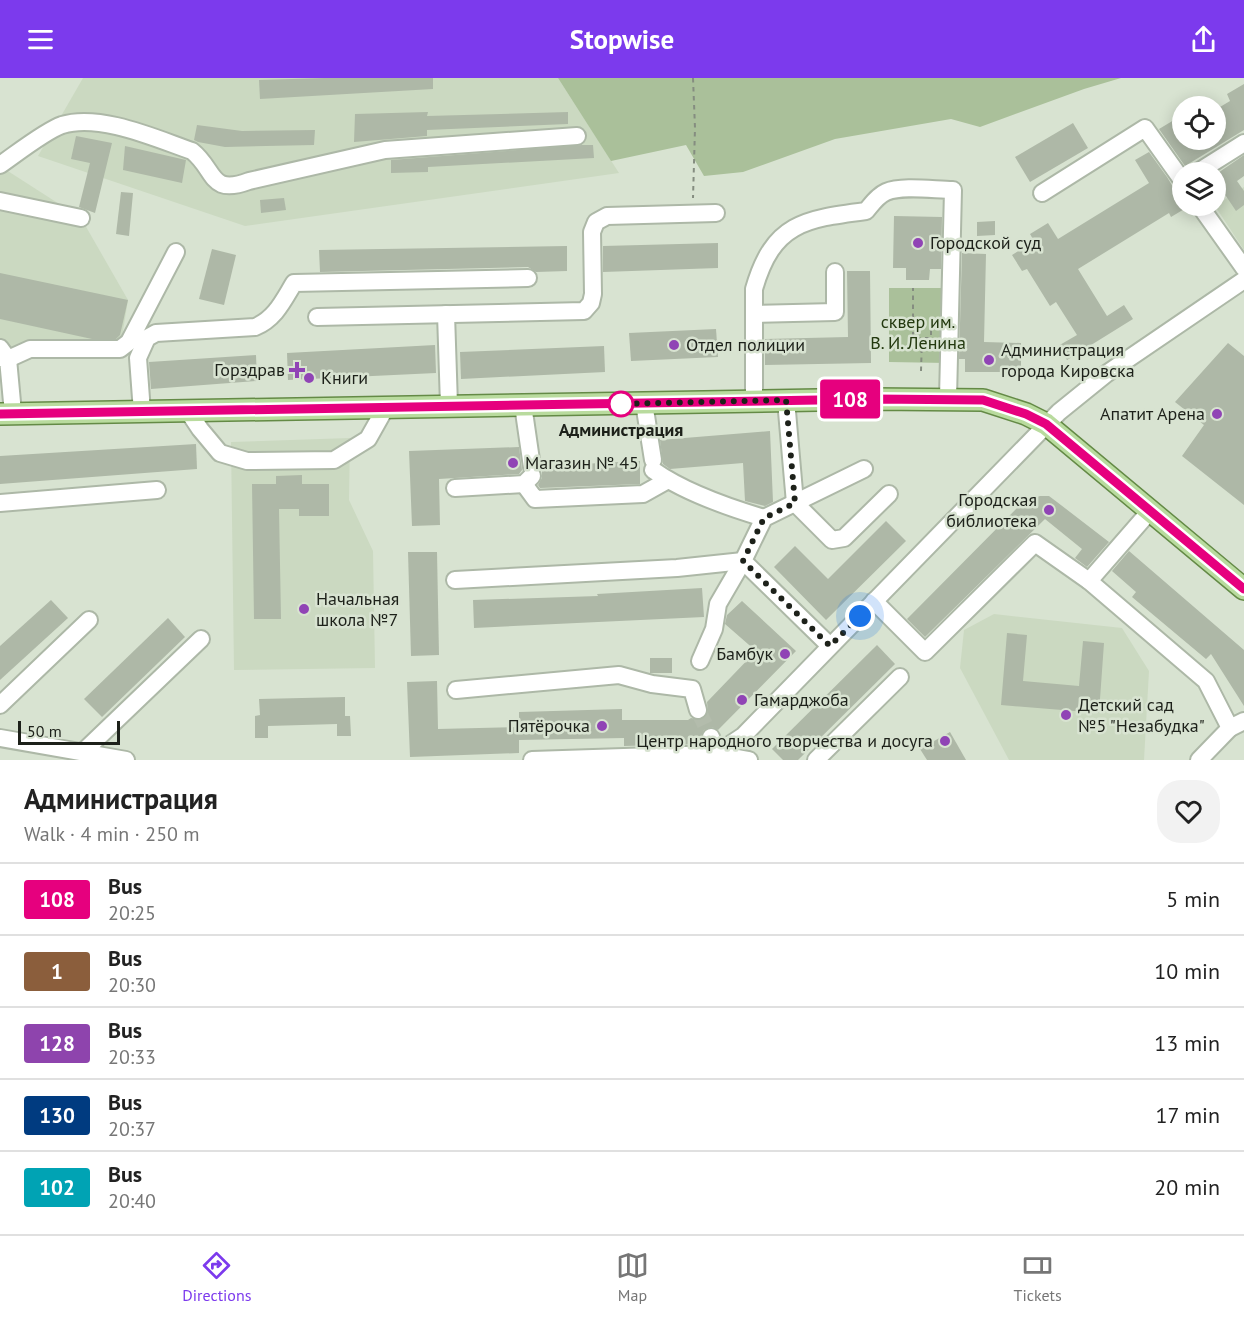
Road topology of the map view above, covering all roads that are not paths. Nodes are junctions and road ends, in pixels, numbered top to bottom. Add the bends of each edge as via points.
1 (577, 136) dead end
2 (1244, 143) edge
3 (1214, 162) edge
4 (0, 165) edge
5 (1172, 166) edge
6 (1042, 192) dead end
7 (0, 201) edge
8 (716, 213) dead end
9 (1207, 216) edge
10 (81, 218) dead end
11 (176, 252) dead end
12 (1244, 268) edge
13 (835, 272) dead end
14 (528, 278) dead end
15 (1244, 280) edge
16 (446, 314) junction
17 (755, 314) junction
18 (317, 317) dead end
19 (3, 355) edge
20 (948, 398) junction
21 (786, 400) junction
22 (754, 401) junction
23 (644, 403) junction
24 (449, 405) junction
25 (523, 405) junction
26 (386, 408) junction
27 (188, 411) junction
28 (142, 412) junction
29 (6, 414) edge
30 (1047, 424) junction
31 (864, 469) dead end
32 (530, 476) junction
33 (668, 480) junction
34 (455, 488) dead end
35 (158, 490) dead end
36 (889, 494) dead end
37 (0, 503) edge
38 (795, 503) junction
39 (1150, 511) junction
40 (764, 518) junction
41 (743, 561) junction
42 (455, 580) dead end
43 (1089, 581) junction
44 (1244, 589) edge
45 (874, 601) junction
46 (89, 620) dead end
47 (201, 639) dead end
48 (830, 646) junction
49 (700, 661) dead end
50 (900, 678) dead end
51 (456, 690) dead end
52 (0, 705) edge
53 (698, 710) tunnel mouth
54 (1237, 725) edge
55 (0, 738) edge
56 (27, 742) junction
57 (715, 750) edge
58 (83, 752) junction
59 (696, 758) edge
60 (36, 760) edge
61 (126, 760) edge
62 (532, 760) edge
63 (749, 760) edge
64 (816, 760) edge
65 (1199, 760) edge

1 - 4 street via 385,150 236,186 214,180 192,151 120,128 87,122 62,125
2 - 3 street
5 - 6 street via 1145,128
7 - 10 street
8 - 16 street via 607,216 596,222 592,232 593,294 584,311
9 - 12 street
11 - 19 street via 129,342 120,350 30,349
13 - 17 street via 835,312
14 - 28 street via 294,283 275,314 255,327 156,333 147,338 138,358
15 - 30 street via 1106,374
16 - 18 street
16 - 24 street
17 - 20 street via 754,290 759,272 781,236 796,225 866,211 888,190 952,190
17 - 22 street
19 - 29 street
20 - 21 main road
20 - 30 main road via 983,400
21 - 22 main road
21 - 38 street
22 - 23 main road
23 - 25 main road
23 - 33 street via 653,465
24 - 25 main road
24 - 26 main road
25 - 32 street
26 - 27 main road
26 - 27 street via 368,439 334,460 247,461 220,453
27 - 28 main road
28 - 29 main road
30 - 39 main road
30 - 45 street
31 - 38 street
32 - 33 street via 535,499 643,494
32 - 34 street
33 - 40 street
35 - 37 street
36 - 38 street via 844,538 832,540
38 - 40 street
39 - 43 street
39 - 44 main road
40 - 41 street
41 - 42 street
41 - 48 street
41 - 49 street via 718,604 714,629
43 - 45 street via 1035,543 925,652
43 - 54 street via 1206,681
45 - 48 street
46 - 52 street
47 - 58 street
48 - 57 street via 743,735
50 - 64 street
51 - 53 street via 619,675 692,689
54 - 65 street
55 - 56 street
56 - 58 street
56 - 60 street via 36,753
57 - 59 street
57 - 63 street
58 - 61 street
59 - 62 street

